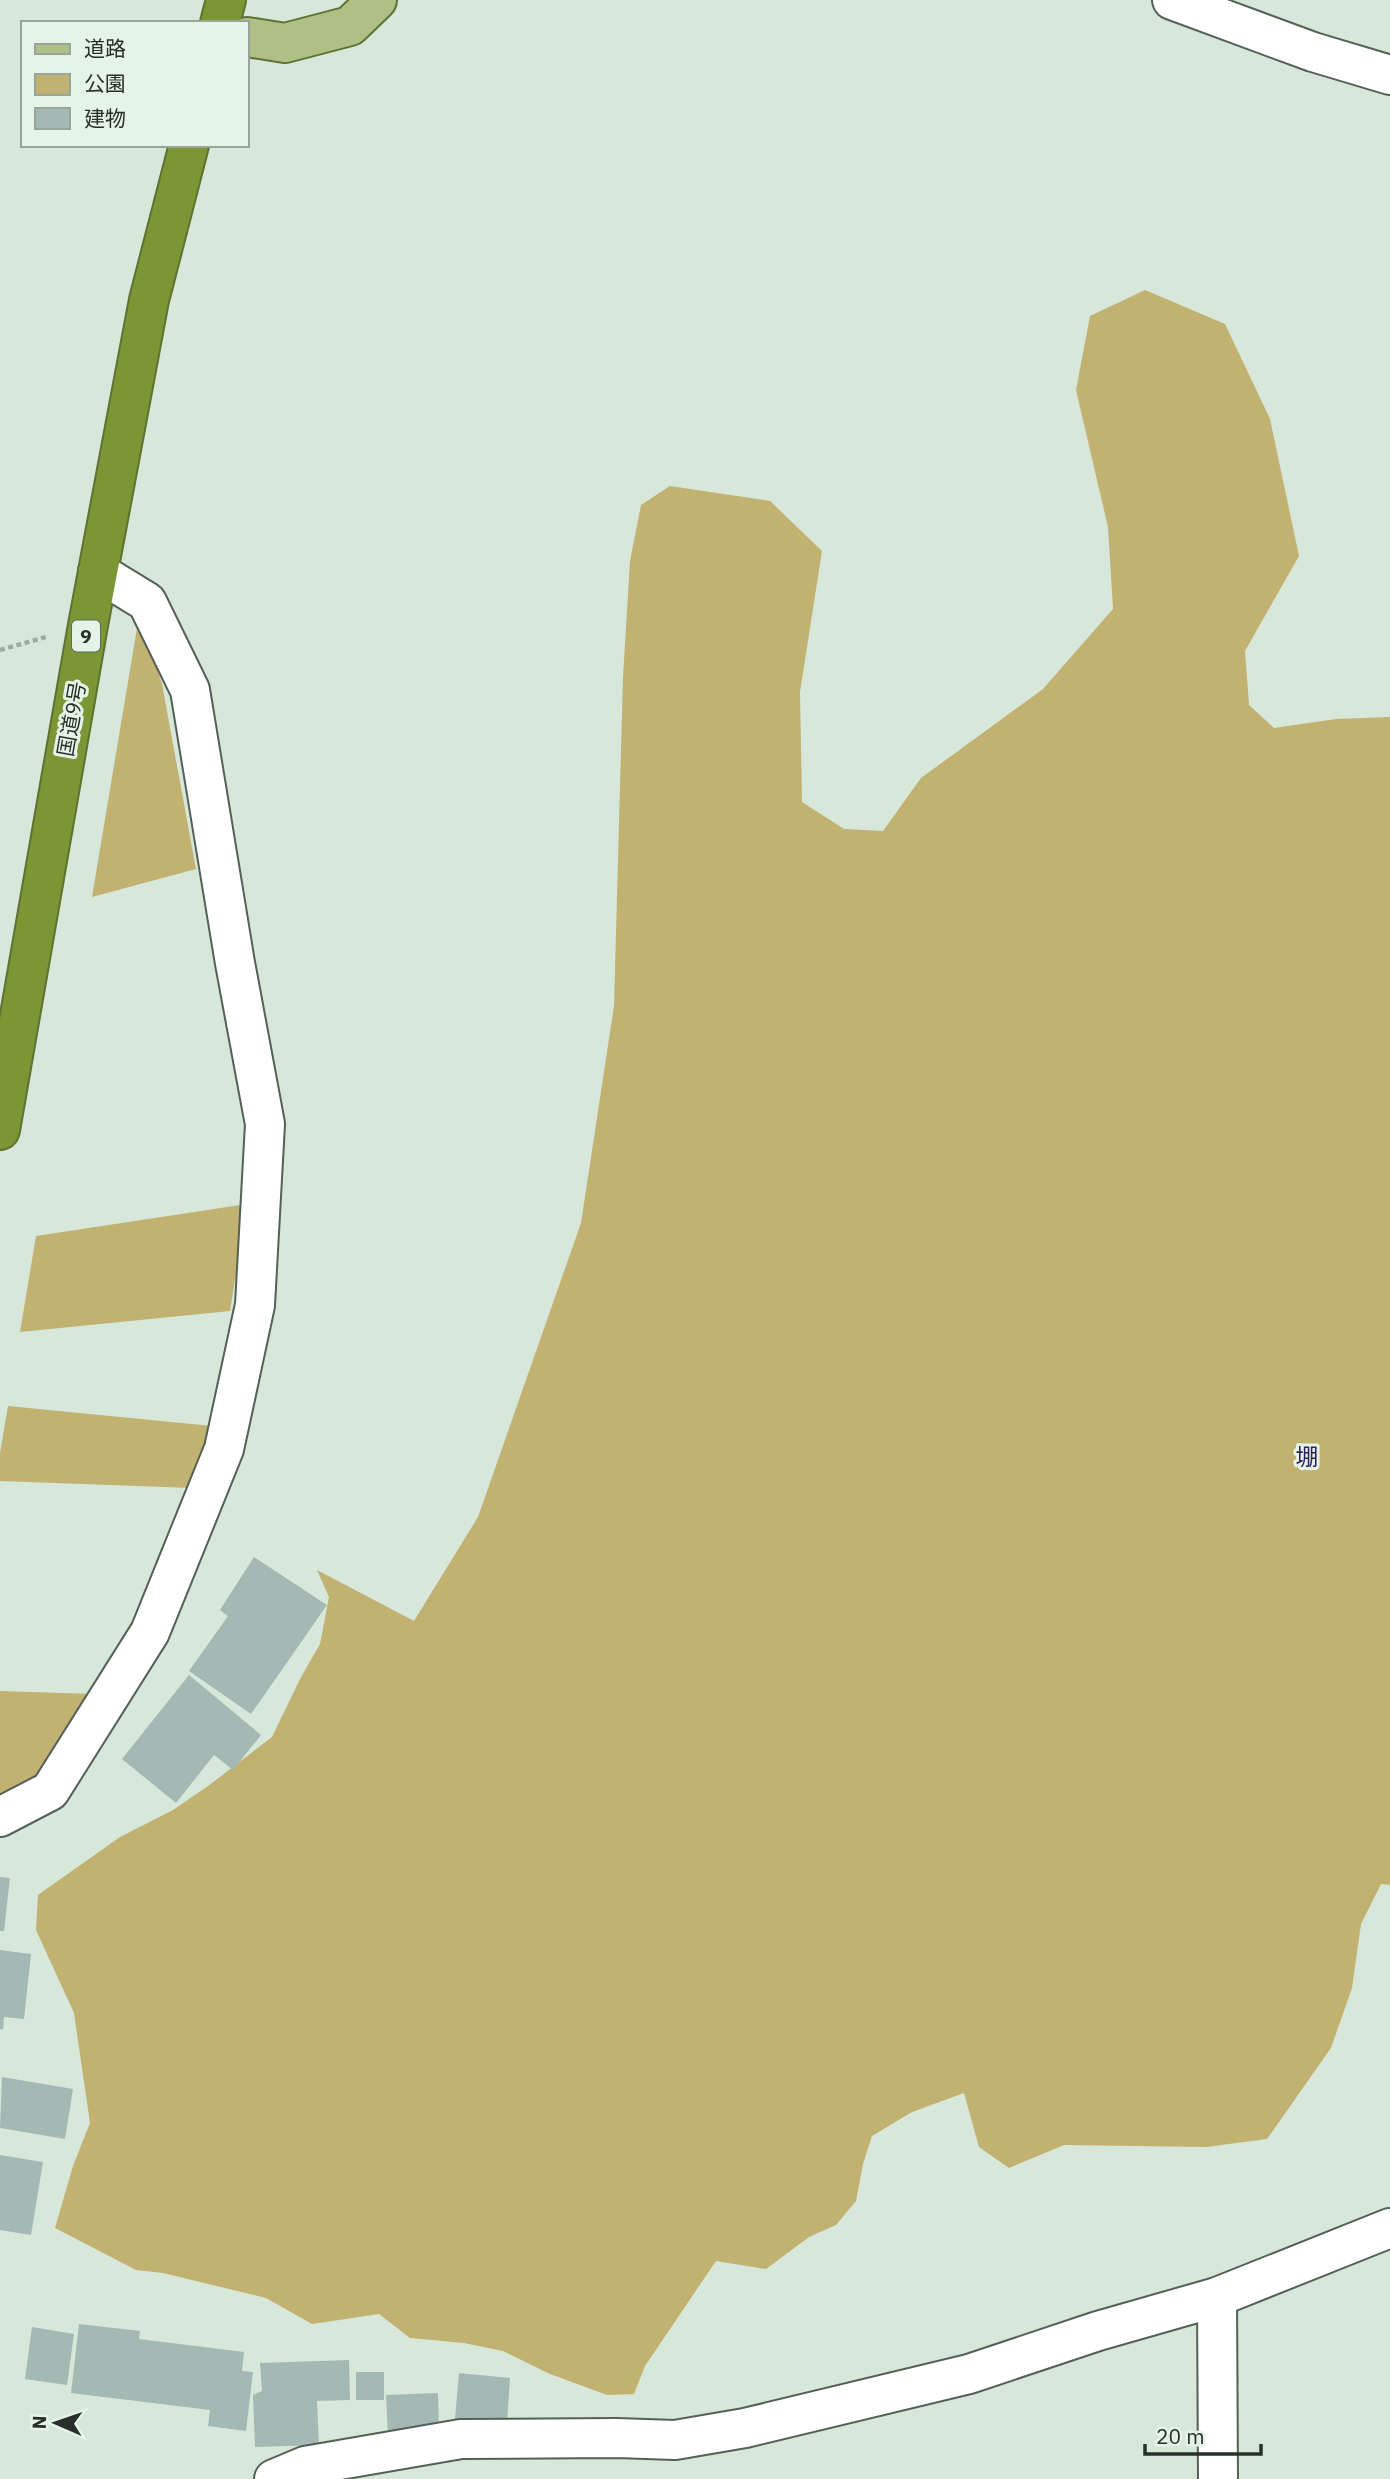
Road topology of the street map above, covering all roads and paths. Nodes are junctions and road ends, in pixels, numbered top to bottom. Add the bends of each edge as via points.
1 (226, 0) edge
2 (377, 0) edge
3 (1172, 0) edge
4 (221, 21) edge
5 (248, 37) edge
6 (1390, 75) edge
7 (188, 147) edge
8 (98, 572) junction
9 (0, 1130) edge
10 (0, 1816) edge
11 (1390, 2228) edge
12 (1217, 2297) junction
13 (274, 2479) edge
14 (1218, 2479) edge

1 - 4 highway
2 - 5 main road via 350,26 285,43
3 - 6 street via 1312,52
7 - 8 highway, 国道9号 / 9 via 149,300
8 - 9 highway, 国道9号 / 9
8 - 10 street via 147,602 190,690 265,1124 255,1306 224,1449 150,1632 50,1791
11 - 12 street
12 - 13 street via 969,2374 745,2428 675,2440 461,2439 305,2466
12 - 14 street

